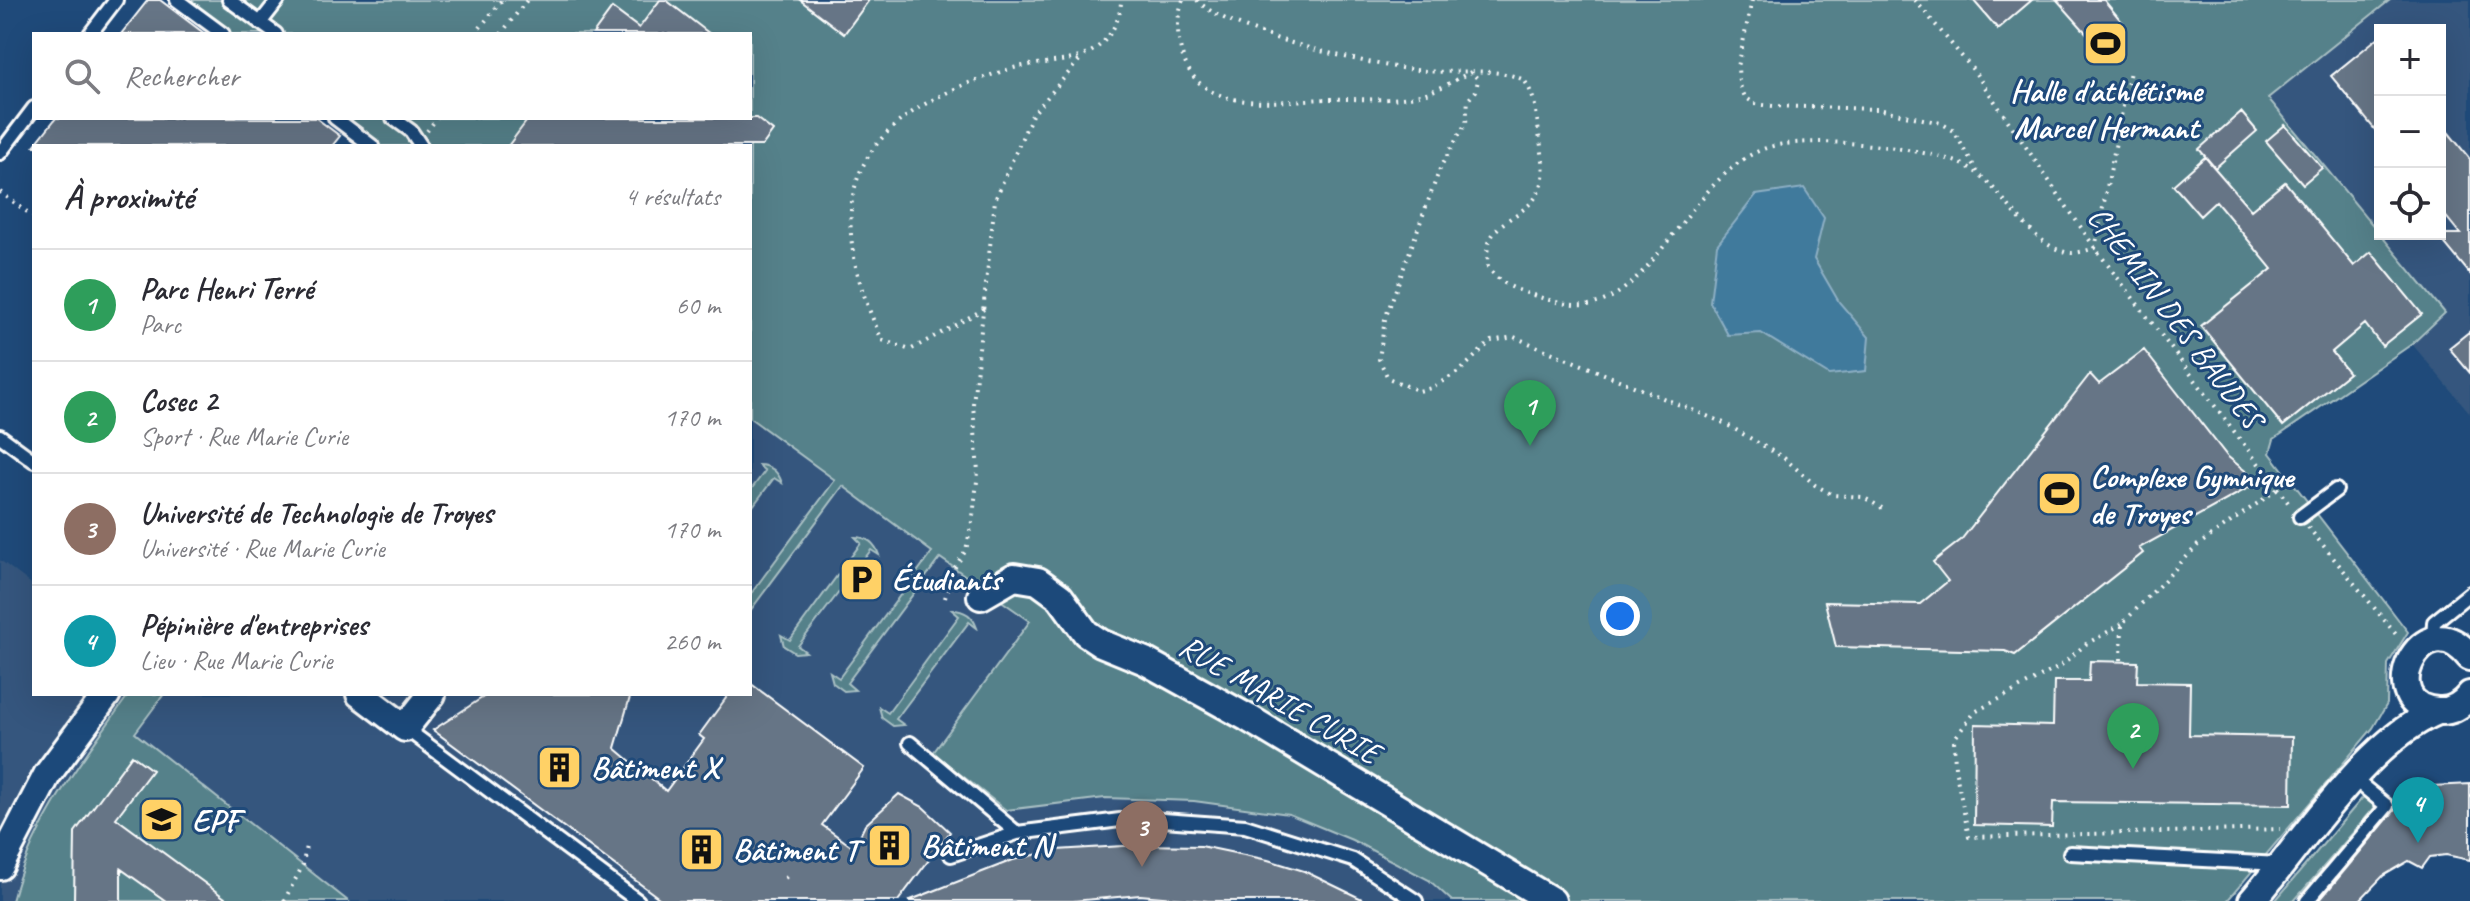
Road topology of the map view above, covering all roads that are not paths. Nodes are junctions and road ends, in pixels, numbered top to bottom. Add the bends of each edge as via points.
1 (116, 0) edge
2 (177, 0) edge
3 (229, 0) edge
4 (278, 0) edge
5 (260, 23) junction
6 (92, 32) edge
7 (220, 32) edge
8 (273, 32) edge
9 (32, 111) edge
10 (338, 120) edge
11 (396, 120) edge
12 (369, 144) edge
13 (420, 144) edge
14 (0, 153) edge
15 (0, 436) edge
16 (32, 460) edge
17 (2336, 490) dead end
18 (2300, 517) road end
19 (2470, 593) edge
20 (981, 596) dead end
21 (2448, 647) edge
22 (2406, 685) junction
23 (106, 696) edge
24 (363, 696) edge
25 (430, 696) edge
26 (2457, 708) edge
27 (405, 728) junction
28 (910, 743) dead end
29 (2362, 769) junction
30 (1017, 833) junction
31 (2070, 853) dead end
32 (951, 855) dead end
33 (4, 857) edge
34 (2283, 865) junction
35 (0, 888) edge
36 (638, 901) edge
37 (1416, 901) edge
38 (1552, 901) edge
39 (2252, 901) edge
40 (2307, 901) edge

1 - 6 lane
2 - 7 lane
3 - 5 lane
4 - 5 lane
5 - 8 lane
9 - 14 lane
10 - 12 lane
11 - 13 lane
15 - 16 lane
17 - 18 lane
19 - 21 lane via 2434,622
20 - 38 street, RUE MARIE CURIE via 1014,577 1038,581 1060,597 1086,633 1101,643 1248,718
21 - 22 street via 2407,662
22 - 26 street via 2418,703
22 - 29 street via 2395,716
23 - 33 street via 47,775
24 - 27 street
25 - 27 street
26 - 29 street via 2409,726
27 - 36 lane
28 - 30 lane
29 - 34 street
29 - 40 lane via 2387,806
30 - 32 lane
30 - 37 lane via 1136,818 1245,826 1353,860
31 - 34 lane
33 - 35 street
34 - 39 street

